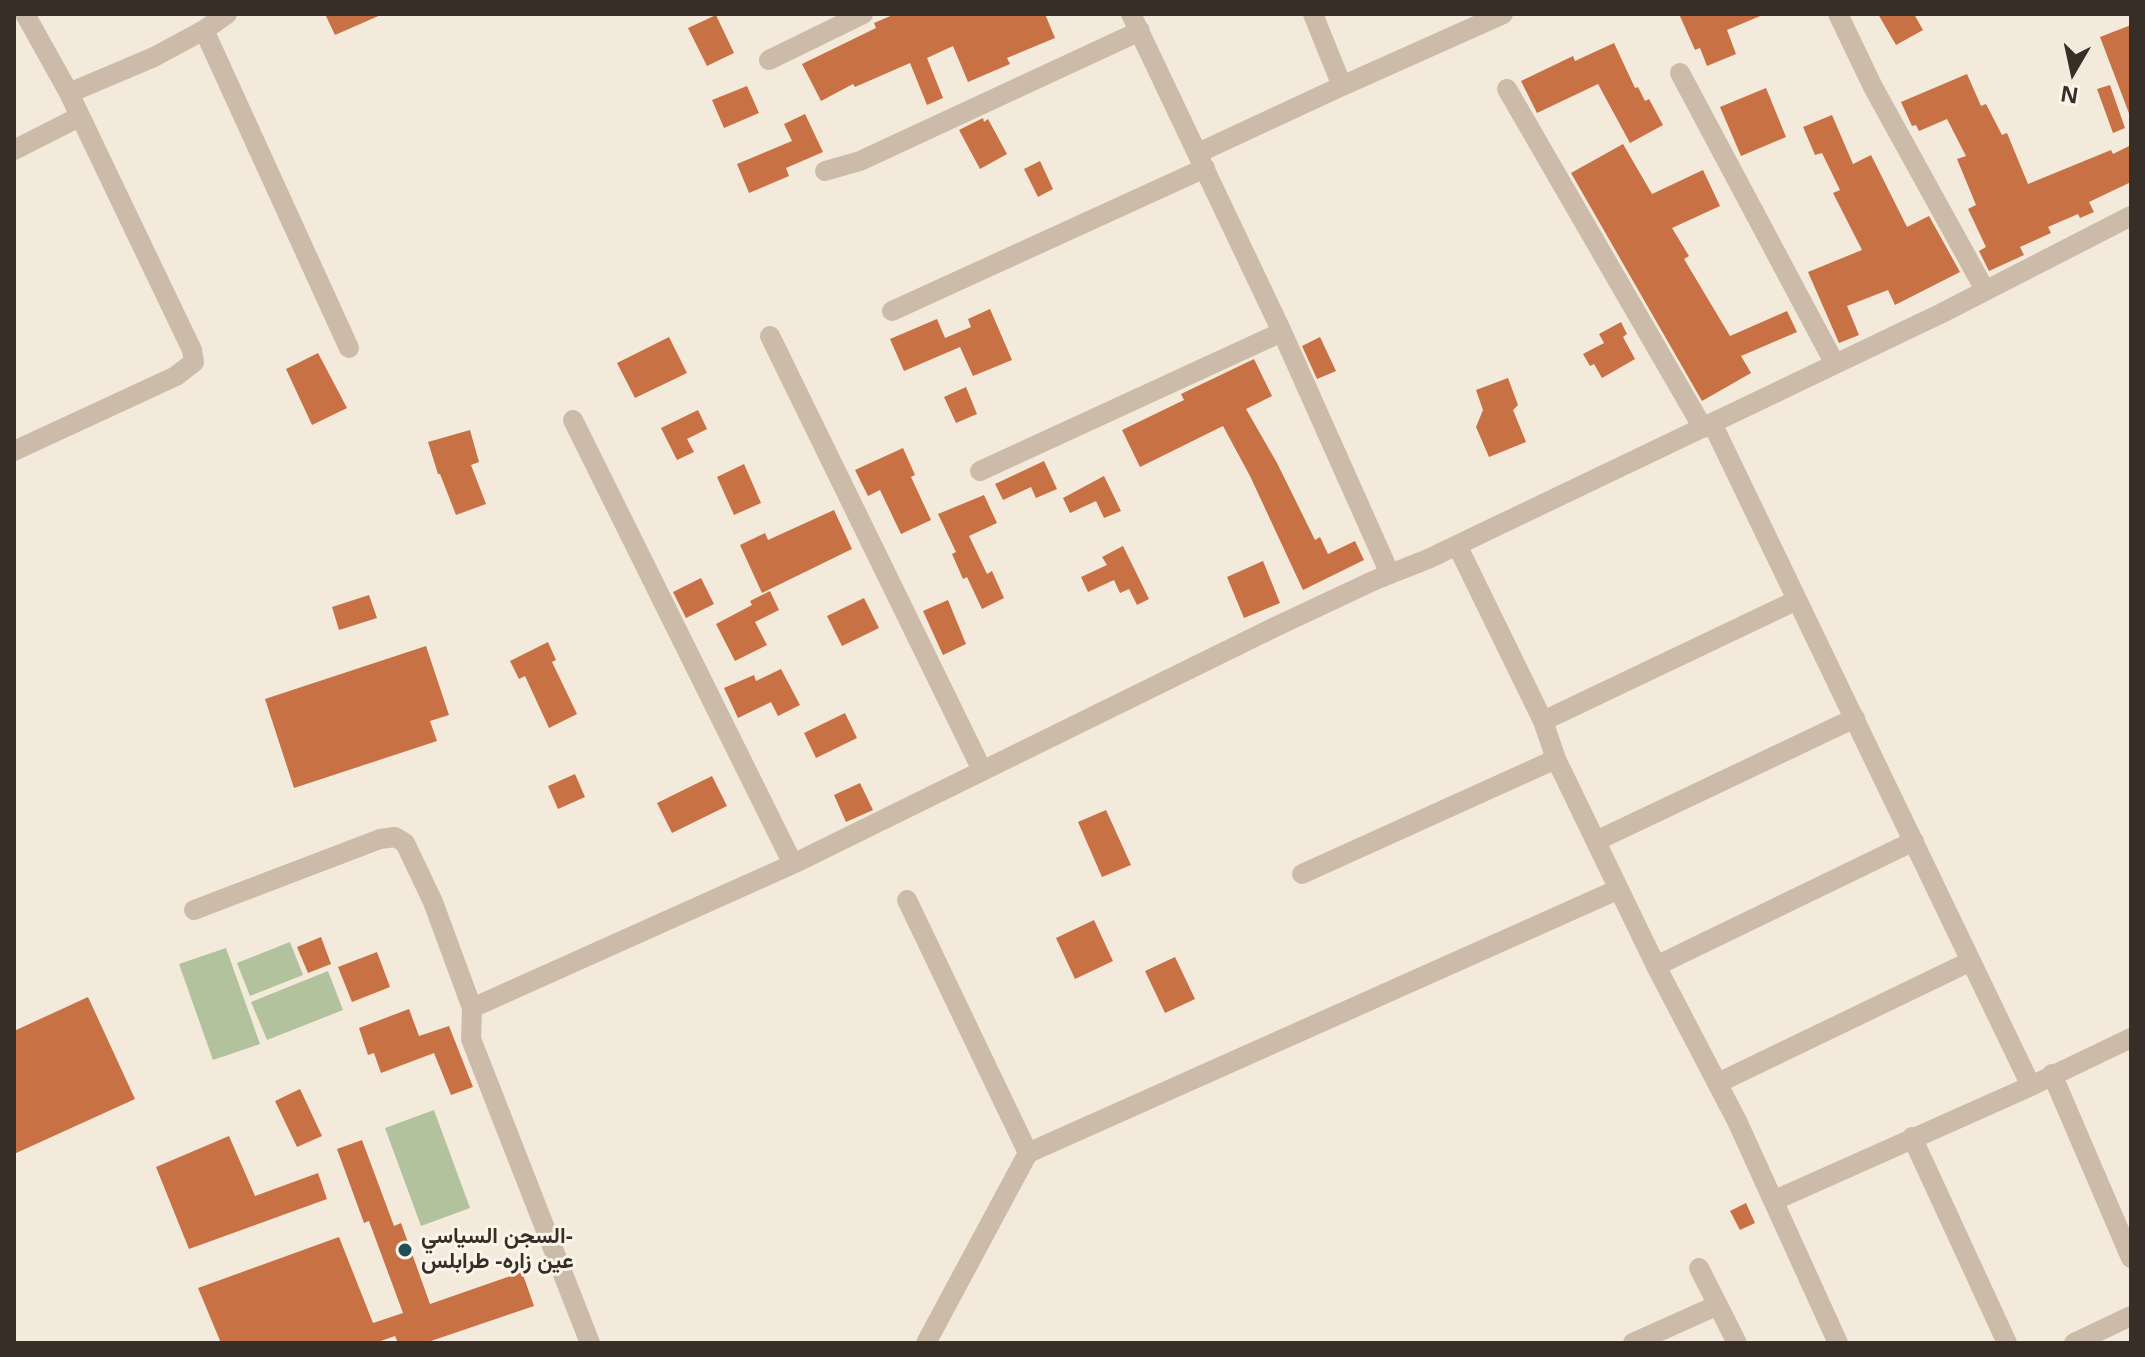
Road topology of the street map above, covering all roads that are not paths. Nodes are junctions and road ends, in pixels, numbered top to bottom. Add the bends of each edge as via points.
1 (25, 14) edge
2 (226, 14) edge
3 (863, 14) edge
4 (1313, 14) edge
5 (1503, 14) edge
6 (1838, 14) edge
7 (1464, 22) edge
8 (1136, 23) edge
9 (204, 30) junction
10 (769, 60) dead end
11 (1680, 73) dead end
12 (1342, 86) junction
13 (1507, 89) dead end
14 (69, 93) junction
15 (79, 117) junction
16 (14, 150) edge
17 (1202, 161) junction
18 (825, 171) dead end
19 (2131, 216) edge
20 (1985, 290) junction
21 (892, 311) dead end
22 (1282, 332) junction
23 (770, 336) dead end
24 (349, 348) dead end
25 (1835, 364) junction
26 (573, 420) dead end
27 (1708, 426) junction
28 (14, 451) edge
29 (980, 471) dead end
30 (1457, 545) junction
31 (1390, 574) junction
32 (1797, 600) junction
33 (1855, 718) junction
34 (1543, 721) junction
35 (1556, 759) junction
36 (982, 770) junction
37 (1596, 841) junction
38 (1914, 841) junction
39 (793, 864) junction
40 (1302, 874) dead end
41 (1619, 889) junction
42 (907, 900) dead end
43 (194, 910) dead end
44 (1971, 961) junction
45 (1656, 966) junction
46 (472, 1008) junction
47 (2131, 1038) edge
48 (2052, 1074) junction
49 (1718, 1083) junction
50 (2031, 1086) junction
51 (1912, 1137) junction
52 (1028, 1153) junction
53 (1773, 1201) junction
54 (2131, 1258) edge
55 (1699, 1268) dead end
56 (1718, 1305) junction
57 (2131, 1316) edge
58 (590, 1343) edge
59 (926, 1343) edge
60 (1633, 1343) edge
61 (1737, 1343) edge
62 (1838, 1343) edge
63 (2007, 1343) edge
64 (2074, 1343) edge

1 - 14 street
2 - 9 street
3 - 10 street
4 - 12 street
5 - 7 street
6 - 20 street
7 - 12 street
8 - 17 street
8 - 18 street via 860,161
9 - 14 street
9 - 24 street
11 - 25 street
12 - 17 street
13 - 27 street
14 - 15 street
15 - 16 street
15 - 28 street via 194,362 176,376
17 - 21 street
17 - 22 street
19 - 20 street
20 - 25 street
22 - 29 street
22 - 31 street
23 - 36 street
25 - 27 street
26 - 39 street
27 - 30 street
27 - 32 street
30 - 31 street
30 - 34 street
31 - 36 street
32 - 33 street
32 - 34 street
33 - 37 street
33 - 38 street
34 - 35 street
35 - 37 street
35 - 40 street
36 - 39 street
37 - 41 street
38 - 44 street
38 - 45 street
39 - 46 street
41 - 45 street
41 - 52 street
42 - 52 street
43 - 46 street via 395,837 405,843 433,902
44 - 49 street
44 - 50 street
45 - 49 street
46 - 58 street via 471,1039
47 - 48 street
48 - 50 street
48 - 54 street
49 - 53 street
50 - 51 street
51 - 53 street
51 - 63 street
52 - 59 street
53 - 62 street
55 - 56 street
56 - 60 street
56 - 61 street
57 - 64 street

